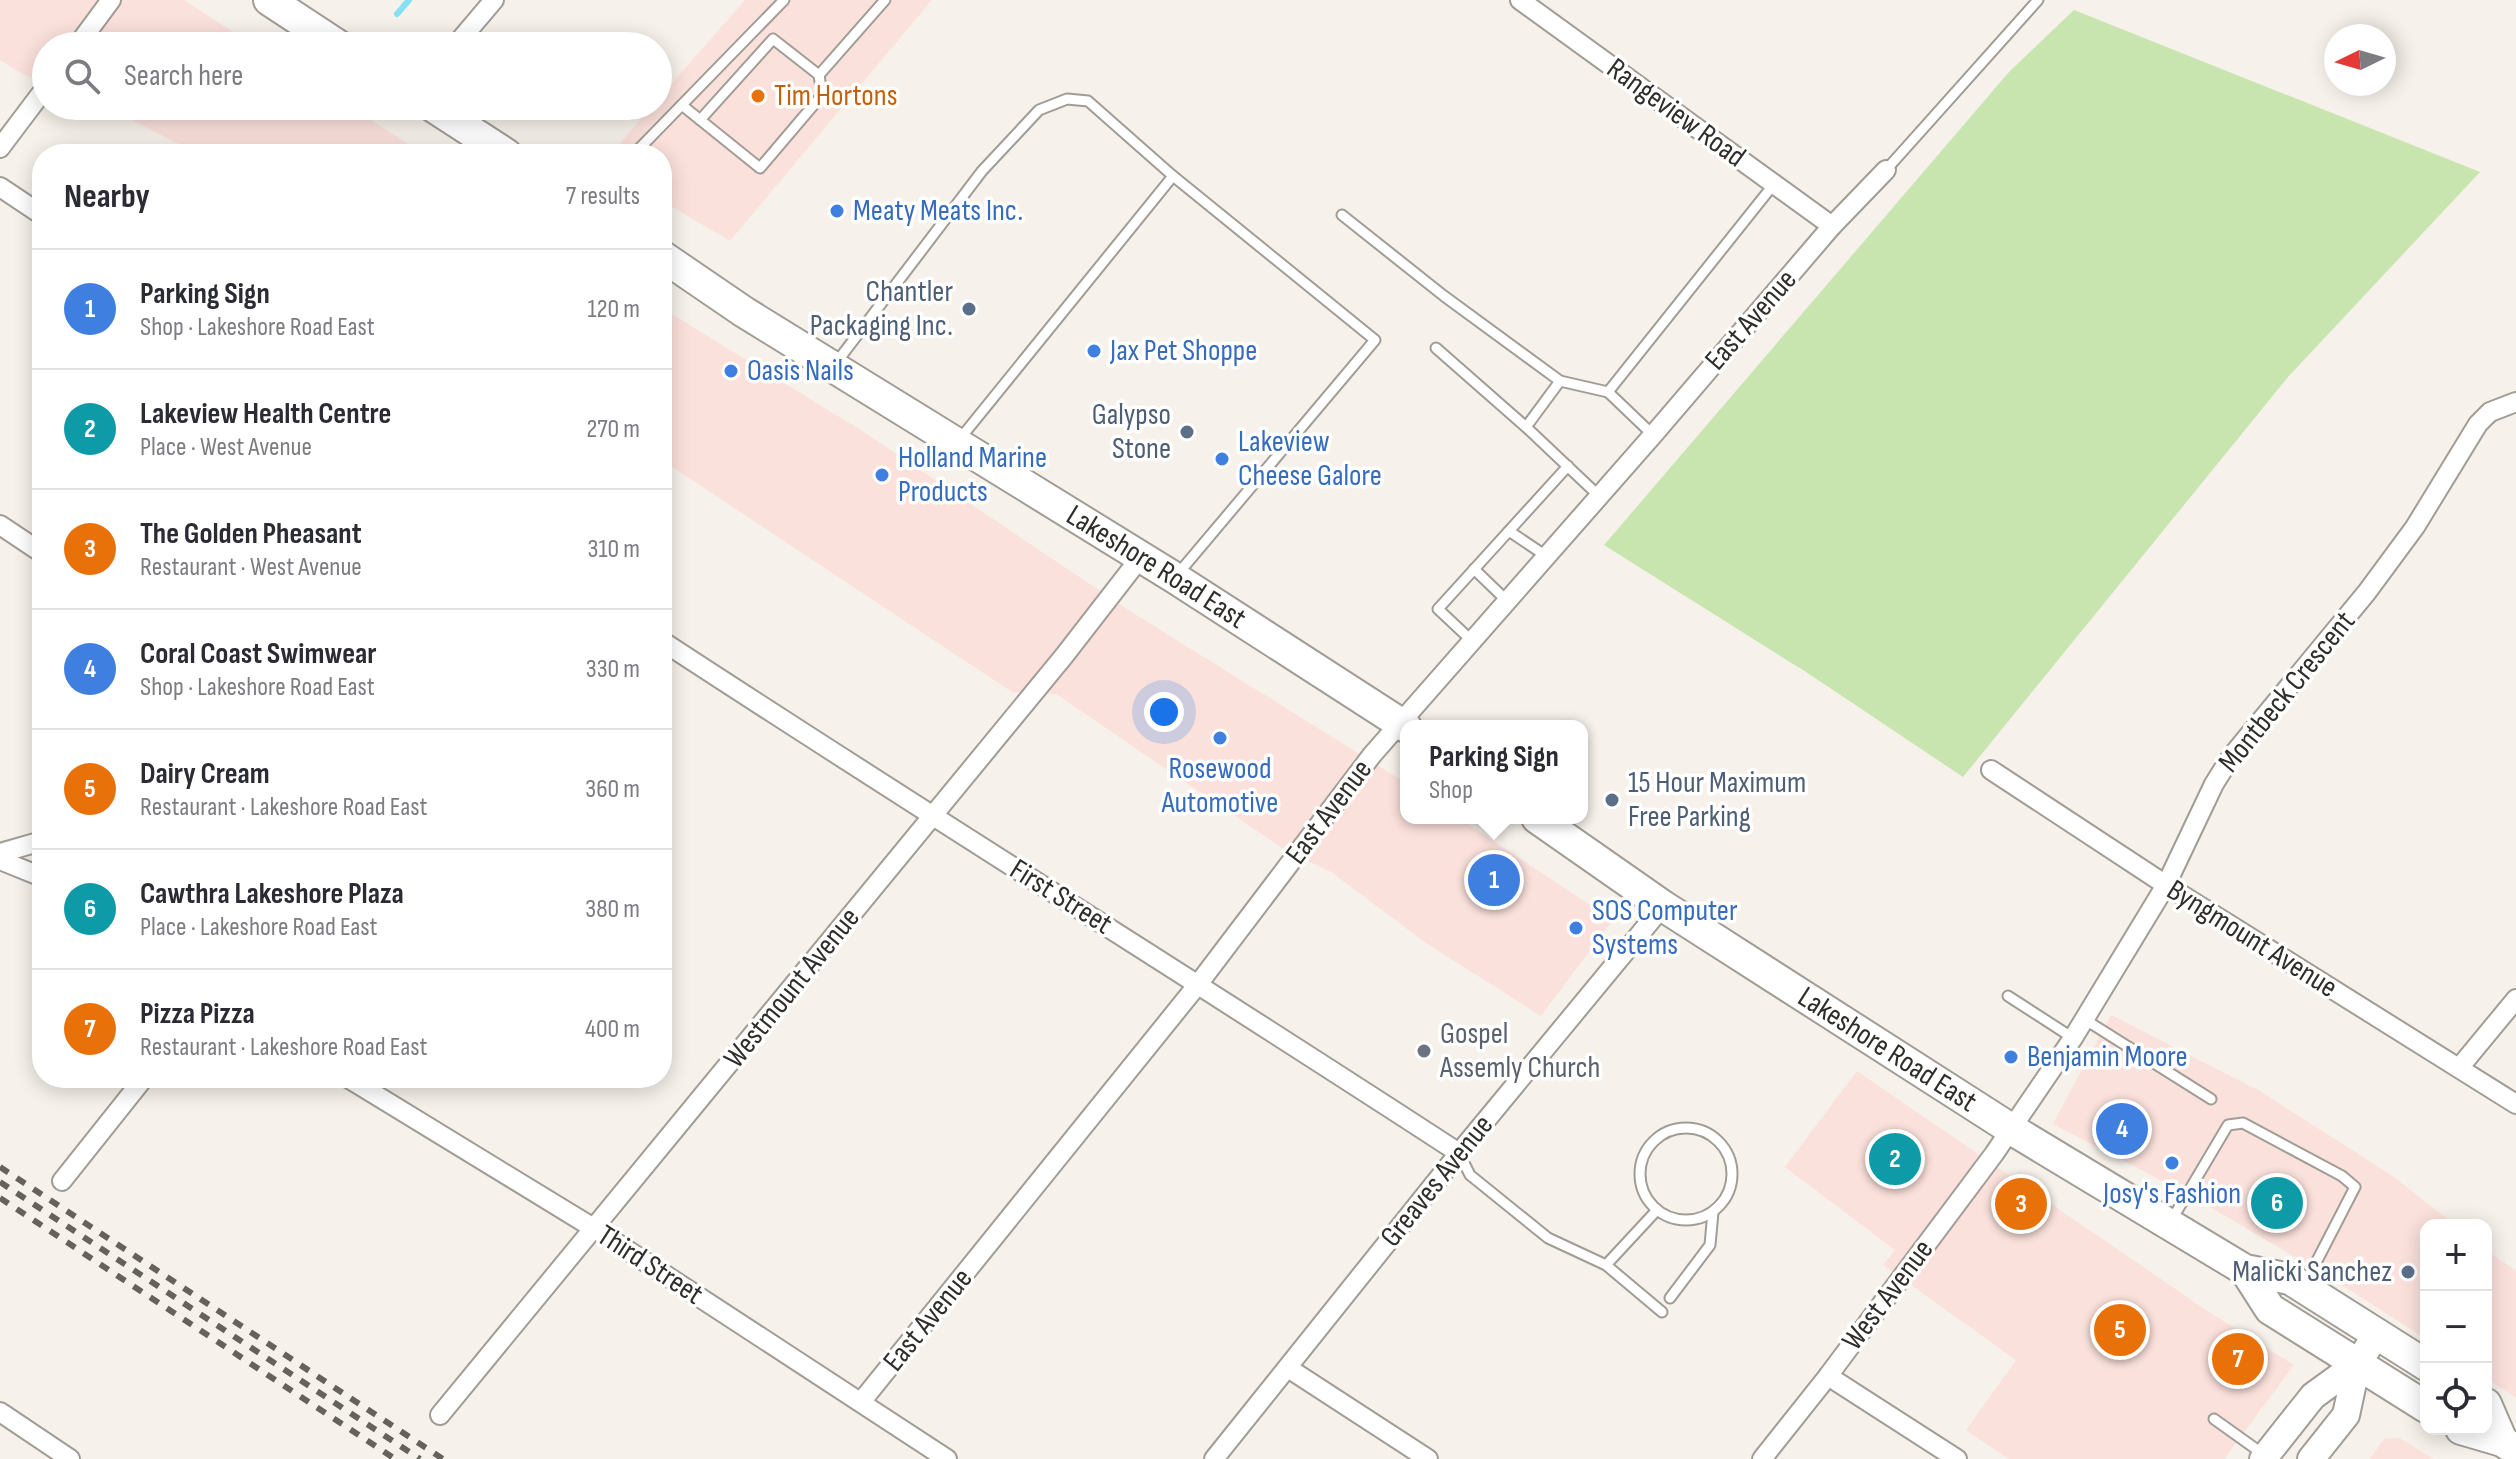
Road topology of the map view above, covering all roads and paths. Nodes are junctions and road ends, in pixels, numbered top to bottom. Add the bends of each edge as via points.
1 (111, 0) edge
2 (269, 0) edge
3 (494, 0) edge
4 (784, 0) edge
5 (885, 0) edge
6 (1520, 0) edge
7 (2038, 0) edge
8 (87, 32) edge
9 (318, 32) edge
10 (467, 32) edge
11 (819, 75) junction
12 (32, 106) edge
13 (683, 106) junction
14 (672, 117) edge
15 (454, 120) edge
16 (669, 120) edge
17 (700, 120) junction
18 (491, 144) edge
19 (644, 144) edge
20 (0, 148) edge
21 (1886, 170) joint
22 (1173, 176) junction
23 (1774, 184) junction
24 (0, 187) edge
25 (32, 208) edge
26 (1342, 215) dead end
27 (1832, 226) junction
28 (672, 263) edge
29 (1436, 348) dead end
30 (833, 367) junction
31 (1560, 381) junction
32 (1608, 392) junction
33 (2516, 402) edge
34 (1526, 427) junction
35 (1653, 435) junction
36 (957, 443) junction
37 (1568, 466) junction
38 (1599, 496) junction
39 (0, 525) edge
40 (1509, 531) junction
41 (32, 546) edge
42 (1546, 556) junction
43 (1140, 558) junction
44 (1474, 569) junction
45 (1175, 578) junction
46 (1506, 600) junction
47 (1471, 640) junction
48 (672, 648) edge
49 (1407, 720) edge
50 (1400, 723) edge
51 (1400, 728) edge
52 (1991, 770) dead end
53 (933, 817) junction
54 (1546, 824) edge
55 (32, 844) edge
56 (0, 853) edge
57 (0, 860) edge
58 (32, 873) edge
59 (2166, 885) junction
60 (1663, 906) junction
61 (1199, 983) junction
62 (2008, 996) dead end
63 (2516, 999) edge
64 (2084, 1019) junction
65 (2073, 1038) junction
66 (2459, 1068) junction
67 (136, 1088) edge
68 (364, 1088) edge
69 (2211, 1099) dead end
70 (2516, 1104) edge
71 (2011, 1129) junction
72 (1459, 1153) junction
73 (62, 1181) dead end
74 (1657, 1210) junction
75 (1713, 1212) junction
76 (2169, 1225) junction
77 (595, 1229) junction
78 (1606, 1265) junction
79 (2245, 1270) junction
80 (2303, 1287) junction
81 (1670, 1298) dead end
82 (1662, 1312) dead end
83 (2377, 1334) junction
84 (2423, 1363) edge
85 (2357, 1364) junction
86 (1288, 1368) junction
87 (1828, 1376) junction
88 (861, 1402) junction
89 (2420, 1403) edge
90 (0, 1412) edge
91 (440, 1415) dead end
92 (2492, 1415) edge
93 (2214, 1419) dead end
94 (2478, 1435) edge
95 (2509, 1446) edge
96 (2264, 1458) edge
97 (70, 1459) edge
98 (947, 1459) edge
99 (1214, 1459) edge
100 (1428, 1459) edge
101 (1762, 1459) edge
102 (1957, 1459) edge
103 (2311, 1459) edge

1 - 8 street
2 - 9 main road
3 - 10 street
4 - 13 lane
5 - 11 lane
6 - 23 street, Rangeview Road
7 - 21 lane
11 - 17 lane via 773,39
11 - 17 lane via 822,95 760,168
12 - 20 street
13 - 14 lane
13 - 17 lane
15 - 18 main road
16 - 19 lane
21 - 27 street, East Avenue
22 - 30 lane via 1088,101 1067,99 1039,110 982,171
22 - 36 lane
22 - 45 lane via 1375,340
23 - 27 street, Rangeview Road
23 - 32 lane
24 - 25 street
26 - 31 lane
27 - 35 street, East Avenue
28 - 30 main road, Lakeshore Road East
29 - 34 lane
30 - 36 main road, Lakeshore Road East
31 - 32 lane
31 - 34 lane
32 - 35 lane
33 - 59 street, Montbeck Crescent via 2490,412 2478,424 2375,581 2231,757
34 - 37 lane
35 - 38 street, East Avenue
36 - 43 main road, Lakeshore Road East
37 - 38 lane
37 - 40 lane
38 - 42 street, East Avenue
39 - 41 street
40 - 42 lane
40 - 44 lane
42 - 46 street, East Avenue
43 - 45 main road, Lakeshore Road East
43 - 53 street, Westmount Avenue
44 - 46 lane
44 - 47 lane via 1438,609
45 - 50 main road, Lakeshore Road East
46 - 47 street, East Avenue
47 - 49 street, East Avenue
48 - 53 street, First Street
51 - 61 street, East Avenue via 1372,755
52 - 59 street, Byngmount Avenue
53 - 61 street, First Street
53 - 77 street, Westmount Avenue
54 - 60 main road, Lakeshore Road East
55 - 56 street
57 - 58 street
59 - 64 street, Montbeck Crescent
59 - 66 street, Byngmount Avenue
60 - 71 main road, Lakeshore Road East
60 - 72 street, Greaves Avenue
61 - 72 street, First Street
61 - 88 street, East Avenue
62 - 65 lane
63 - 66 street
64 - 65 street, Montbeck Crescent
64 - 69 lane
65 - 71 street, Montbeck Crescent
66 - 70 street, Byngmount Avenue
67 - 73 street
68 - 77 street, Third Street
71 - 76 main road, Lakeshore Road East
71 - 87 street, West Avenue
72 - 78 lane via 1470,1175 1548,1238
72 - 86 street, Greaves Avenue
74 - 75 lane via 1685,1220
74 - 75 lane via 1641,1186 1642,1158 1658,1137 1683,1127 1709,1133 1732,1165 1729,1191
74 - 78 lane
75 - 81 lane via 1710,1245
76 - 79 main road, Lakeshore Road East
76 - 80 lane via 2228,1125 2243,1123 2355,1187
77 - 88 street, Third Street
77 - 91 street, Westmount Avenue
78 - 82 lane
79 - 80 main road, Lakeshore Road East via 2290,1279
79 - 85 main road, Lakeshore Road East via 2270,1309
80 - 83 main road, Lakeshore Road East
83 - 84 main road, Lakeshore Road East
83 - 85 main road
85 - 89 main road, Lakeshore Road East
85 - 96 main road via 2313,1396
85 - 103 main road via 2346,1415
86 - 99 street, Greaves Avenue
86 - 100 street
87 - 101 street, West Avenue
87 - 102 street
88 - 98 street, Third Street
90 - 97 street
92 - 95 main road
93 - 96 lane
94 - 95 main road

